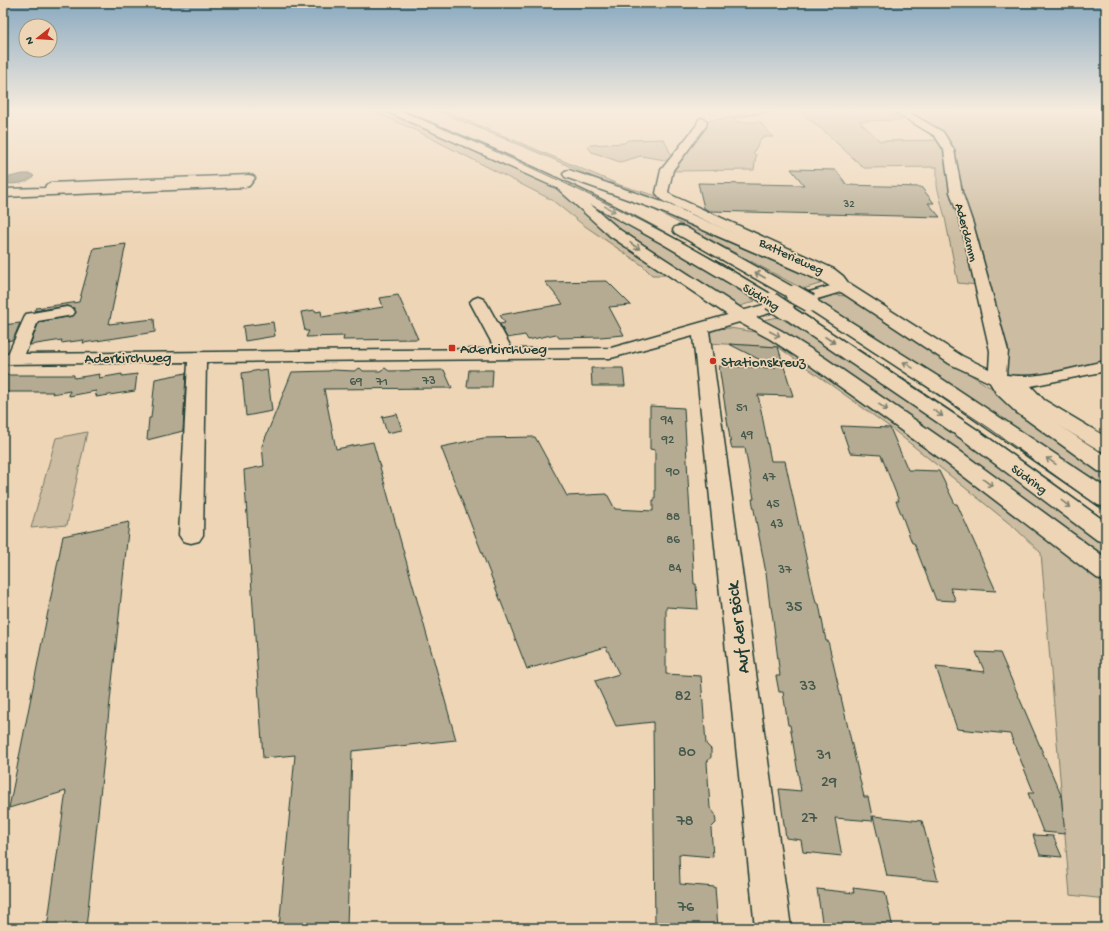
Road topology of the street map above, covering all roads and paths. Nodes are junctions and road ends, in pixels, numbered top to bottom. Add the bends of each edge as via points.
1 (501, 152) edge
2 (681, 152) edge
3 (949, 152) edge
4 (562, 176) junction
5 (3, 186) edge
6 (47, 189) junction
7 (3, 193) edge
8 (843, 287) junction
9 (478, 302) dead end
10 (790, 303) junction
11 (67, 312) dead end
12 (741, 316) junction
13 (700, 328) junction
14 (506, 354) junction
15 (197, 356) junction
16 (8, 359) edge
17 (1106, 366) edge
18 (997, 379) junction
19 (1017, 381) junction
20 (1106, 446) edge
21 (1106, 466) edge
22 (1106, 499) edge
23 (1106, 534) edge
24 (191, 535) dead end
25 (1106, 571) edge
26 (773, 928) edge

1 - 4 main road, Südring
2 - 8 street, Batterieweg via 667,170 662,193 667,198 829,272
3 - 18 street, Aderdamm via 956,192 999,351
4 - 8 main road via 660,206
4 -> 10 main road, Südring via 650,230
10 -> 4 main road, Südring via 671,225
4 -> 12 main road via 594,216 615,233
5 - 6 street via 54,184
6 - 6 street via 246,184 249,178
6 - 7 street
8 - 12 street, Aderkirchweg
8 - 18 street, Batterieweg via 956,360
9 - 14 street
22 -> 10 main road, Südring via 935,382
10 -> 23 main road, Südring
11 - 16 street via 32,317
12 - 13 street, Aderkirchweg
12 -> 25 main road via 776,334 818,362 949,454
13 - 14 street, Aderkirchweg via 611,352
13 - 26 street, Auf der Böck
14 - 15 street, Aderkirchweg
15 - 16 street, Aderkirchweg
15 - 24 street
17 - 19 street, Batterieweg
18 - 19 street, Batterieweg
18 - 21 main road via 1003,389 1023,408
19 - 20 street via 1037,404

